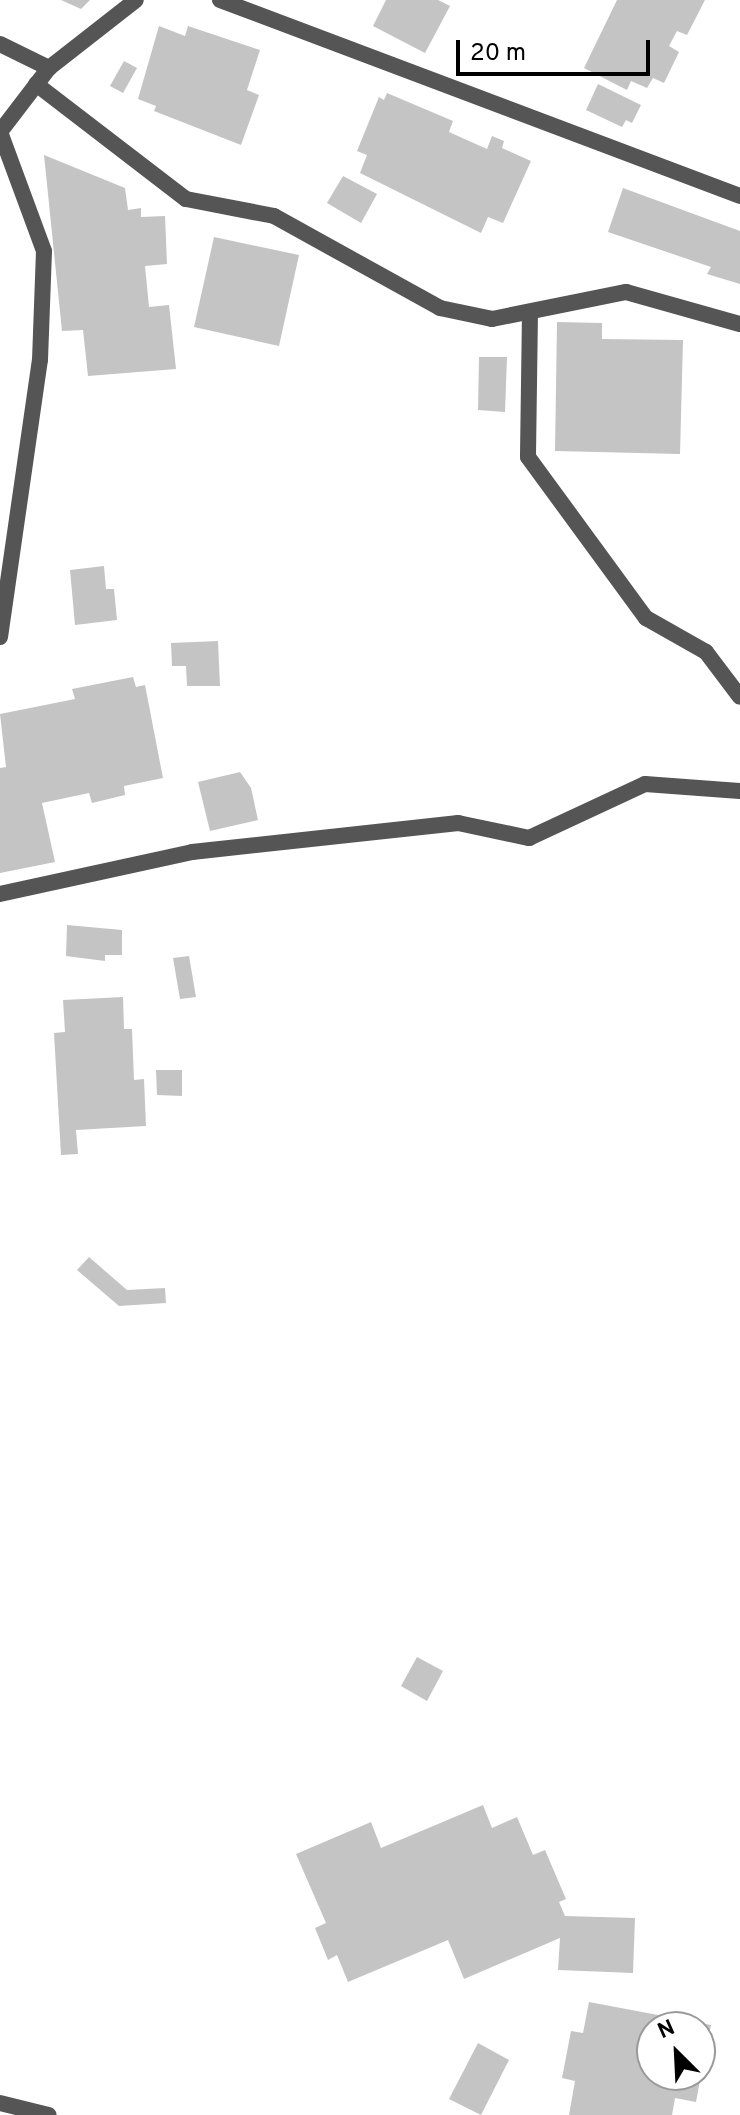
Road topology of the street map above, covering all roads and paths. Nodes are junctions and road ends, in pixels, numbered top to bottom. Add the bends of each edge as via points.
1 (136, 0) edge
2 (220, 0) edge
3 (0, 44) edge
4 (49, 68) junction
5 (36, 84) junction
6 (0, 132) edge
7 (740, 196) edge
8 (530, 312) junction
9 (740, 324) edge
10 (0, 637) edge
11 (740, 697) edge
12 (740, 791) edge
13 (0, 894) edge
14 (0, 2103) edge
15 (49, 2115) edge

1 - 4 street
2 - 7 street
3 - 4 street
4 - 5 street
5 - 6 street
5 - 8 street via 186,199 274,216 440,308 492,319
6 - 10 street via 44,251 40,360
8 - 9 street via 626,292
8 - 11 street via 528,457 646,618 706,652
12 - 13 street via 645,784 529,838 458,823 192,852
14 - 15 street

